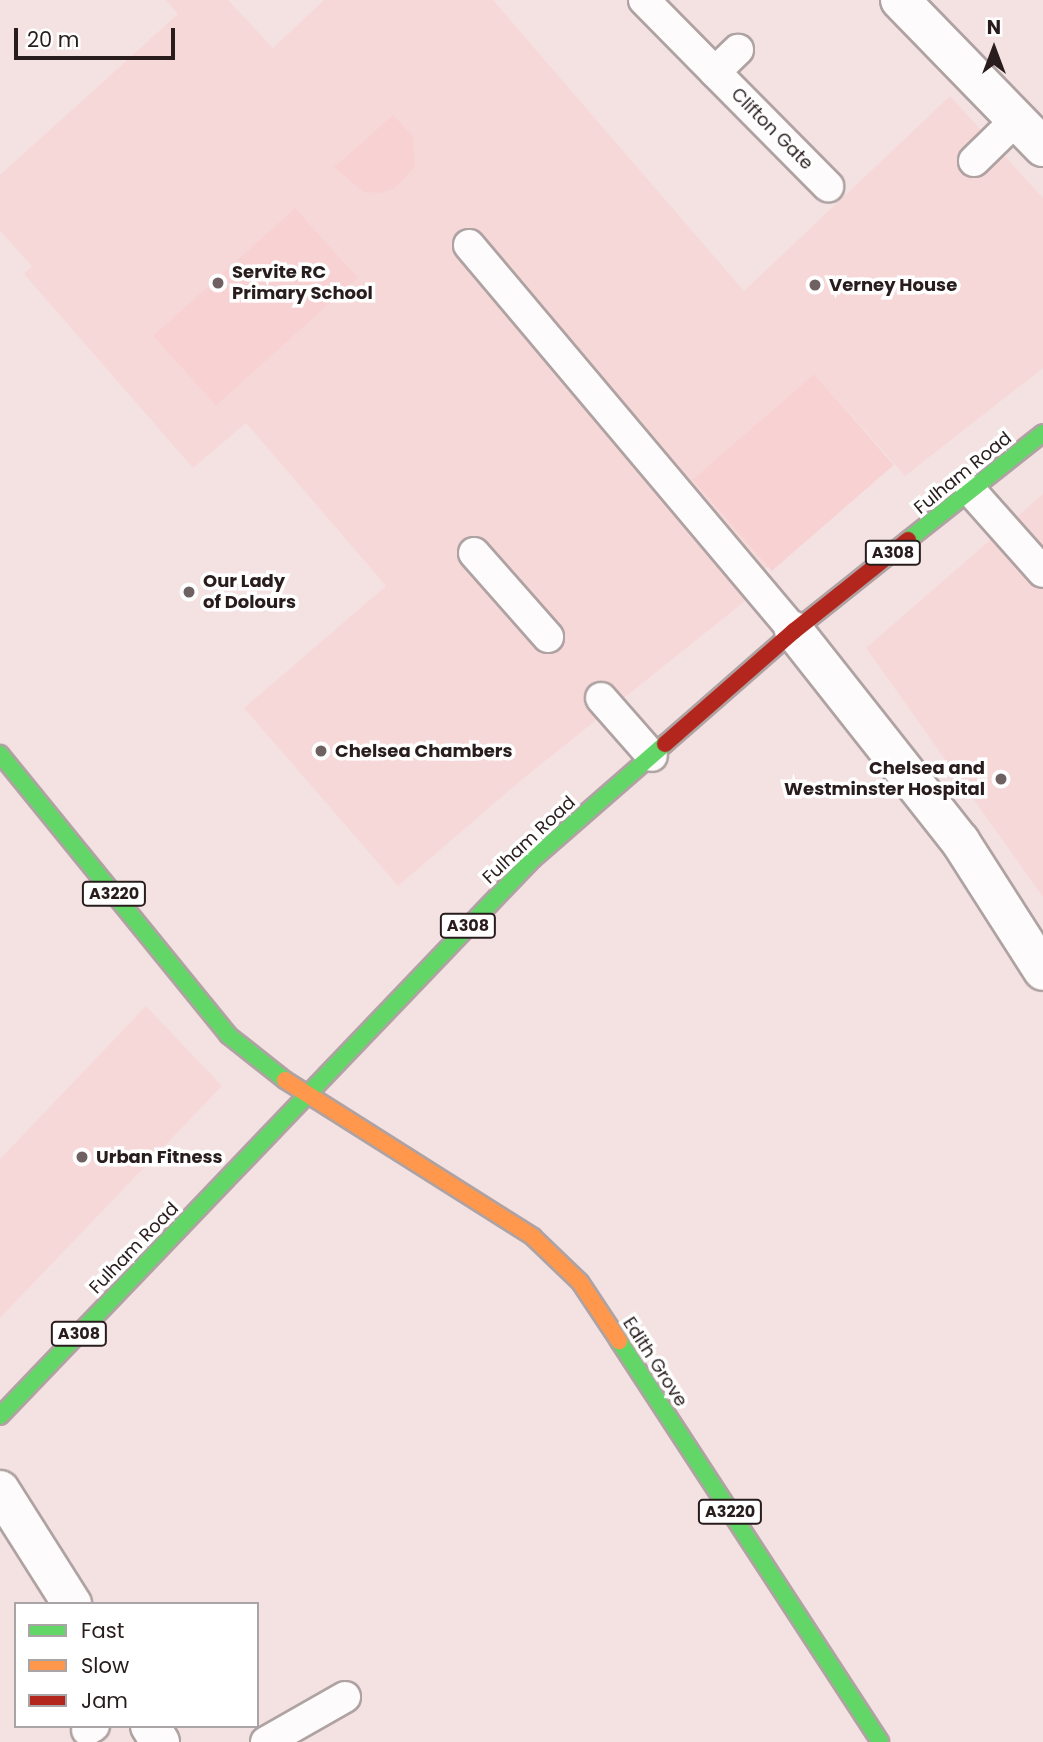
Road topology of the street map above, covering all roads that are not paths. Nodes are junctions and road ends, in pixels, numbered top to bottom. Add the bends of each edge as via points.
1 (644, 0) edge
2 (900, 0) edge
3 (738, 50) dead end
4 (715, 72) junction
5 (1016, 120) junction
6 (1043, 147) edge
7 (974, 161) dead end
8 (828, 186) dead end
9 (468, 245) dead end
10 (1043, 433) edge
11 (971, 491) junction
12 (474, 553) dead end
13 (1043, 572) edge
14 (794, 631) junction
15 (548, 637) dead end
16 (601, 698) dead end
17 (0, 754) edge
18 (652, 755) junction
19 (1043, 971) edge
20 (305, 1096) junction
21 (0, 1416) edge
22 (0, 1490) edge
23 (71, 1602) edge
24 (345, 1697) dead end
25 (266, 1742) edge
26 (880, 1742) edge

1 - 4 lane, Clifton Gate
2 - 5 street
3 - 4 lane
4 - 8 lane, Clifton Gate
5 - 6 street
5 - 7 lane
9 - 14 lane
10 - 11 main road, Fulham Road / A308
11 - 13 lane
11 - 14 main road, Fulham Road / A308
12 - 15 lane
14 - 18 main road, Fulham Road / A308
14 - 19 street via 960,841
16 - 18 lane
17 - 20 main road, A3220 via 228,1035
18 - 20 main road, Fulham Road / A308 via 532,860
20 - 21 main road, Fulham Road / A308
20 - 26 main road, Edith Grove / A3220 via 441,1175 533,1237 580,1282
22 - 23 street
24 - 25 lane

